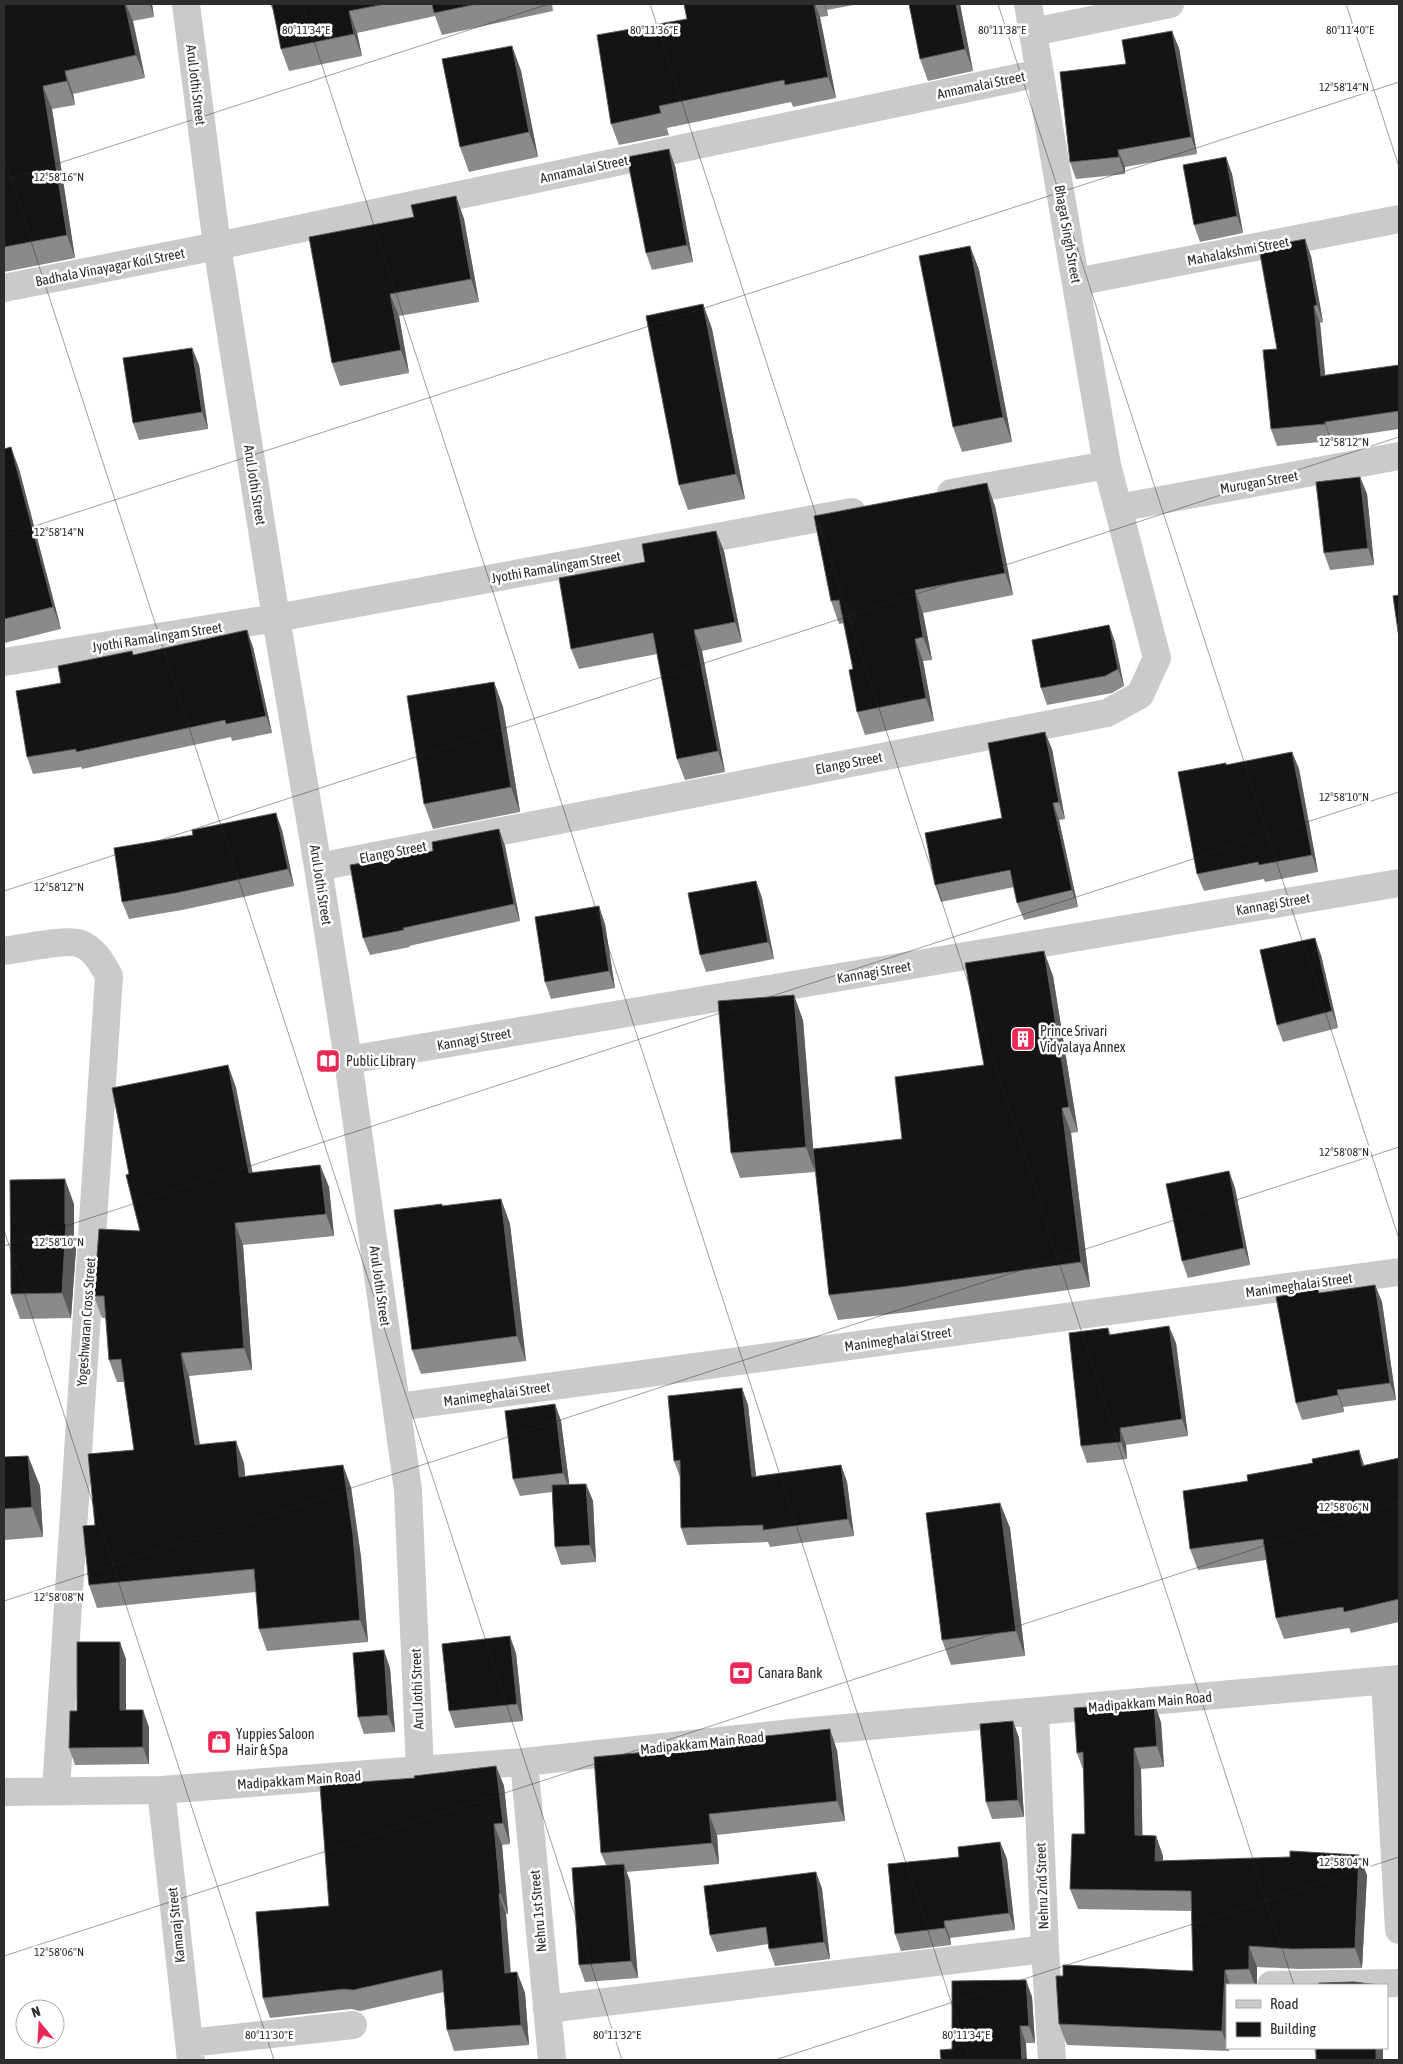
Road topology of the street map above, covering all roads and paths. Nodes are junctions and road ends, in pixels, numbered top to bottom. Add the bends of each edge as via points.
1 (186, 4) edge
2 (1028, 4) edge
3 (1170, 4) edge
4 (1033, 32) junction
5 (1040, 73) junction
6 (1399, 219) edge
7 (217, 246) junction
8 (1076, 282) junction
9 (4, 288) edge
10 (1399, 456) edge
11 (1107, 465) junction
12 (931, 497) edge
13 (872, 508) edge
14 (1118, 508) junction
15 (276, 618) junction
16 (4, 662) edge
17 (318, 866) junction
18 (1399, 883) edge
19 (4, 951) edge
20 (348, 1060) junction
21 (1399, 1272) edge
22 (397, 1407) junction
23 (1392, 1680) edge
24 (1035, 1712) junction
25 (524, 1762) junction
26 (420, 1770) junction
27 (56, 1790) junction
28 (161, 1790) junction
29 (4, 1792) edge
30 (1399, 1930) edge
31 (1045, 1949) junction
32 (1399, 1983) edge
33 (1335, 1984) edge
34 (547, 2009) junction
35 (353, 2025) dead end
36 (190, 2052) edge
37 (552, 2060) edge
38 (1052, 2060) edge

1 - 7 street, Arul Jothi Street
2 - 4 street, Bhagat Singh Street
3 - 4 street
4 - 5 street, Bhagat Singh Street
5 - 7 street, Annamalai Street
5 - 8 street, Bhagat Singh Street
6 - 8 street, Mahalakshmi Street
7 - 9 street, Badhala Vinayagar Koil Street
7 - 15 street, Arul Jothi Street
8 - 11 street, Bhagat Singh Street
10 - 14 street, Murugan Street
11 - 12 street
11 - 14 street, Elango Street
13 - 15 street, Jyothi Ramalingam Street
14 - 17 street, Elango Street via 1158,658 1140,695 1107,713
15 - 16 street, Jyothi Ramalingam Street
15 - 17 street, Arul Jothi Street
17 - 20 street, Arul Jothi Street
18 - 20 street, Kannagi Street
19 - 27 street, Yogeshwaran Cross Street via 77,942 90,949 109,976
20 - 22 street, Arul Jothi Street
21 - 22 street, Manimeghalai Street
22 - 26 street, Arul Jothi Street via 408,1490
23 - 24 street, Madipakkam Main Road
23 - 30 street
24 - 25 street, Madipakkam Main Road via 801,1732
24 - 31 street, Nehru 2nd Street
25 - 26 street, Madipakkam Main Road
25 - 34 street, Nehru 1st Street
26 - 28 street, Madipakkam Main Road
27 - 28 street, Madipakkam Main Road
27 - 29 street, Madipakkam Main Road
28 - 36 street, Kamaraj Street
31 - 34 street
31 - 38 street, Nehru 2nd Street
32 - 33 street
34 - 37 street, Nehru 1st Street
35 - 36 street

